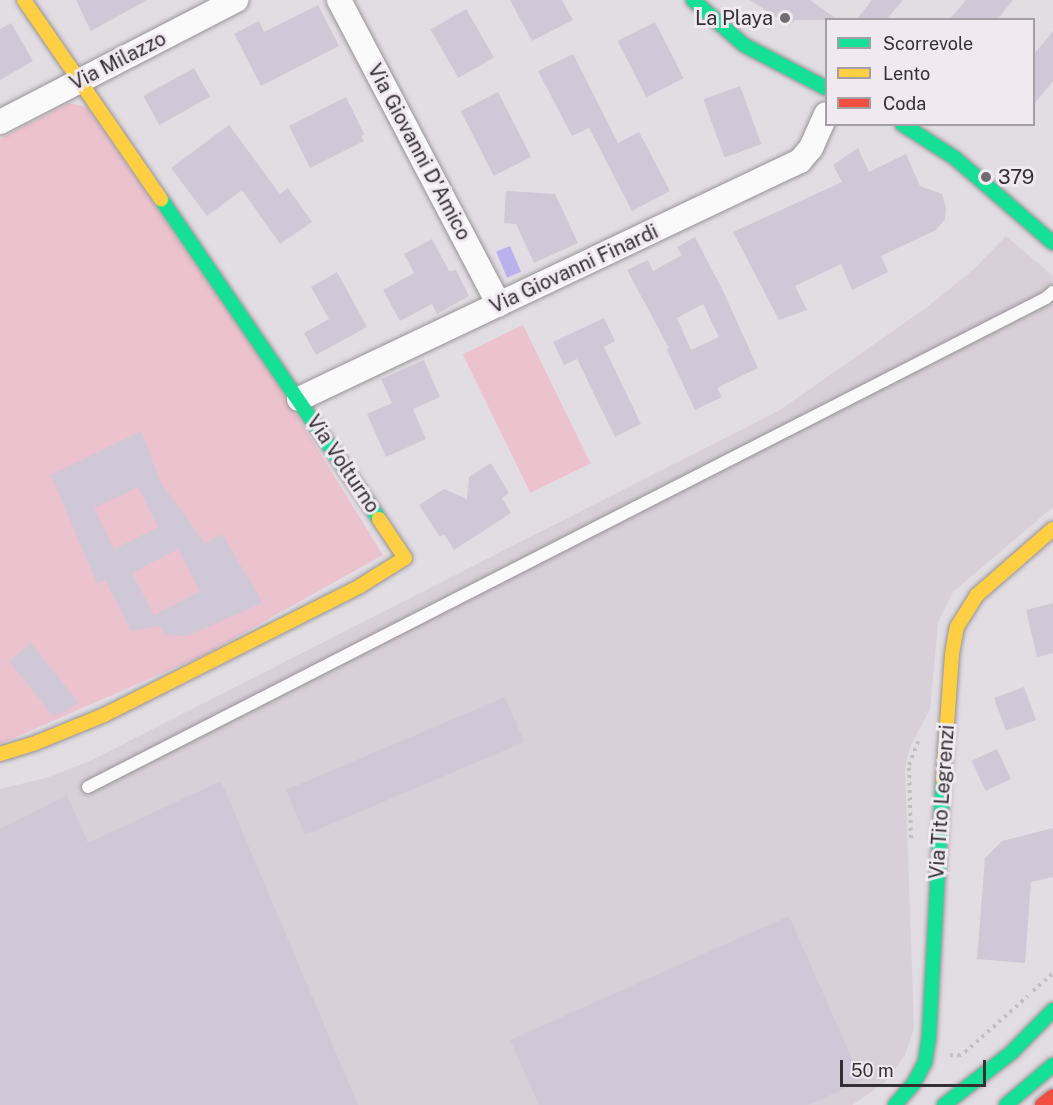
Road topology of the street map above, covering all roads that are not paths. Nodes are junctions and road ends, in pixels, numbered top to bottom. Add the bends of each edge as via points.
1 (24, 0) edge
2 (236, 0) edge
3 (339, 0) edge
4 (693, 0) edge
5 (80, 81) junction
6 (825, 87) edge
7 (825, 116) edge
8 (0, 122) edge
9 (905, 126) edge
10 (1053, 243) edge
11 (1053, 292) edge
12 (499, 304) junction
13 (299, 399) junction
14 (1053, 529) edge
15 (0, 754) edge
16 (88, 787) dead end
17 (1053, 1010) edge
18 (1053, 1065) edge
19 (1053, 1096) edge
20 (895, 1105) edge
21 (944, 1105) edge
22 (1006, 1105) edge
23 (1042, 1105) edge

1 - 5 main road, Via Volturno
2 - 5 street, Via Milazzo
3 - 12 street, Via Giovanni D'Amico
4 - 6 main road via 752,50
5 - 8 street, Via Milazzo
5 - 13 main road, Via Volturno
7 - 12 street, Via Giovanni Finardi via 811,148 800,161
9 - 10 main road via 955,158
11 - 16 lane
12 - 13 street, Via Giovanni Finardi
13 - 15 main road, Via Volturno via 405,558 360,586 104,715
14 - 20 main road, Via Tito Legrenzi via 976,595 957,627 937,861 930,1038 925,1062
17 - 21 main road via 1012,1052
18 - 22 main road
19 - 23 main road

